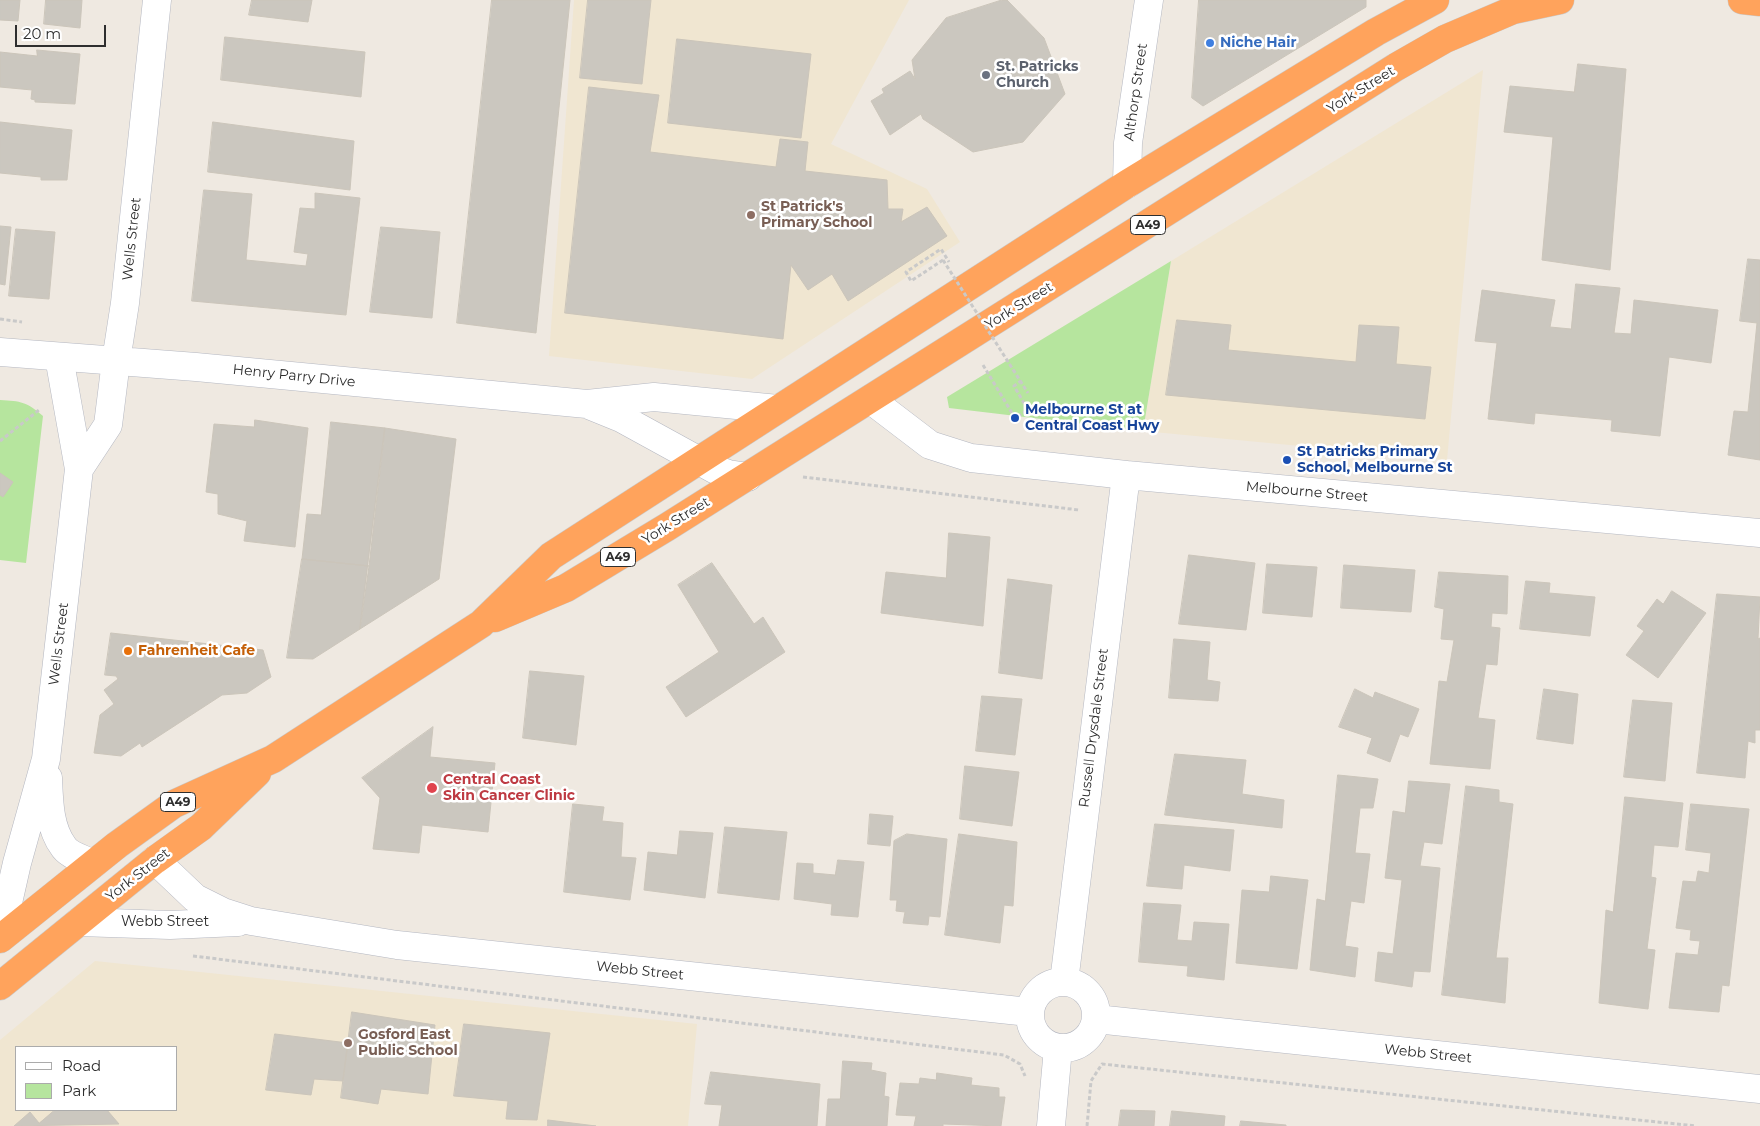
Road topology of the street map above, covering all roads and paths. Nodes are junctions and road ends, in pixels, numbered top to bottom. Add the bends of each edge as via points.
1 (157, 0) edge
2 (1149, 0) edge
3 (1436, 0) edge
4 (1560, 0) edge
5 (1742, 0) edge
6 (1760, 2) edge
7 (1127, 184) junction
8 (949, 262) dead end
9 (0, 352) edge
10 (59, 357) junction
11 (116, 361) junction
12 (983, 365) dead end
13 (1021, 381) junction
14 (1028, 393) dead end
15 (871, 400) junction
16 (587, 404) junction
17 (44, 406) dead end
18 (778, 409) junction
19 (0, 441) edge
20 (698, 461) junction
21 (79, 470) junction
22 (1126, 476) junction
23 (748, 477) junction
24 (802, 477) dead end
25 (1080, 510) dead end
26 (1760, 533) edge
27 (481, 624) junction
28 (273, 758) junction
29 (46, 759) junction
30 (155, 860) junction
31 (93, 864) junction
32 (48, 900) junction
33 (252, 921) junction
34 (79, 922) junction
35 (0, 939) edge
36 (191, 956) dead end
37 (1064, 982) junction
38 (0, 986) edge
39 (1030, 1012) junction
40 (1096, 1019) junction
41 (1058, 1048) junction
42 (1027, 1081) dead end
43 (1760, 1089) edge
44 (1051, 1126) edge
45 (1087, 1126) edge
46 (1696, 1126) edge

1 - 11 street, Wells Street
2 - 7 street, Althorp Street via 1128,143
3 - 7 highway, York Street / A49 via 1376,32
4 - 15 highway, York Street / A49 via 1513,10 1429,48
5 - 6 highway
7 - 18 highway, York Street / A49
8 - 13 path, bridge via 941,249 906,272 911,280 943,260
9 - 10 street, Henry Parry Drive
10 - 11 street, Henry Parry Drive
10 - 21 street, Wells Street
11 - 16 street, Henry Parry Drive
11 - 21 street, Wells Street via 108,425
12 - 13 path via 1015,418 1028,410 1014,386
13 - 14 path, bridge
15 - 22 street, Melbourne Street via 930,445 971,458
15 - 23 highway, York Street / A49
16 - 18 street, Henry Parry Drive via 654,397
16 - 20 street, Henry Parry Drive via 626,421
17 - 19 path
18 - 20 highway, York Street / A49
20 - 23 street, Henry Parry Drive via 728,474
20 - 27 highway, York Street / A49 via 550,556
21 - 29 street, Wells Street
22 - 26 street, Melbourne Street
22 - 37 street, Russell Drysdale Street
23 - 27 highway, York Street / A49 via 566,588
24 - 25 path
27 - 28 highway, York Street / A49
28 - 30 highway, York Street / A49 via 202,828
28 - 31 highway, York Street / A49 via 174,804
29 - 31 street, Wells Street via 50,815 63,847
29 - 35 street, Wells Street
30 - 32 highway
30 - 33 street, Webb Street via 202,902
30 - 34 highway, York Street / A49
31 - 32 highway, York Street / A49
32 - 35 highway, York Street / A49
33 - 34 street, Webb Street via 170,925
33 - 39 street, Webb Street via 397,945
34 - 38 highway, York Street / A49
36 - 42 path via 1004,1055 1020,1064
37 - 39 street via 1045,987 1032,1002
37 - 40 street via 1084,990 1093,1003
39 - 41 street via 1034,1031 1040,1039
40 - 41 street via 1093,1029 1082,1041 1068,1048
40 - 43 street, Webb Street
41 - 44 street
45 - 46 path via 1091,1081 1102,1064

